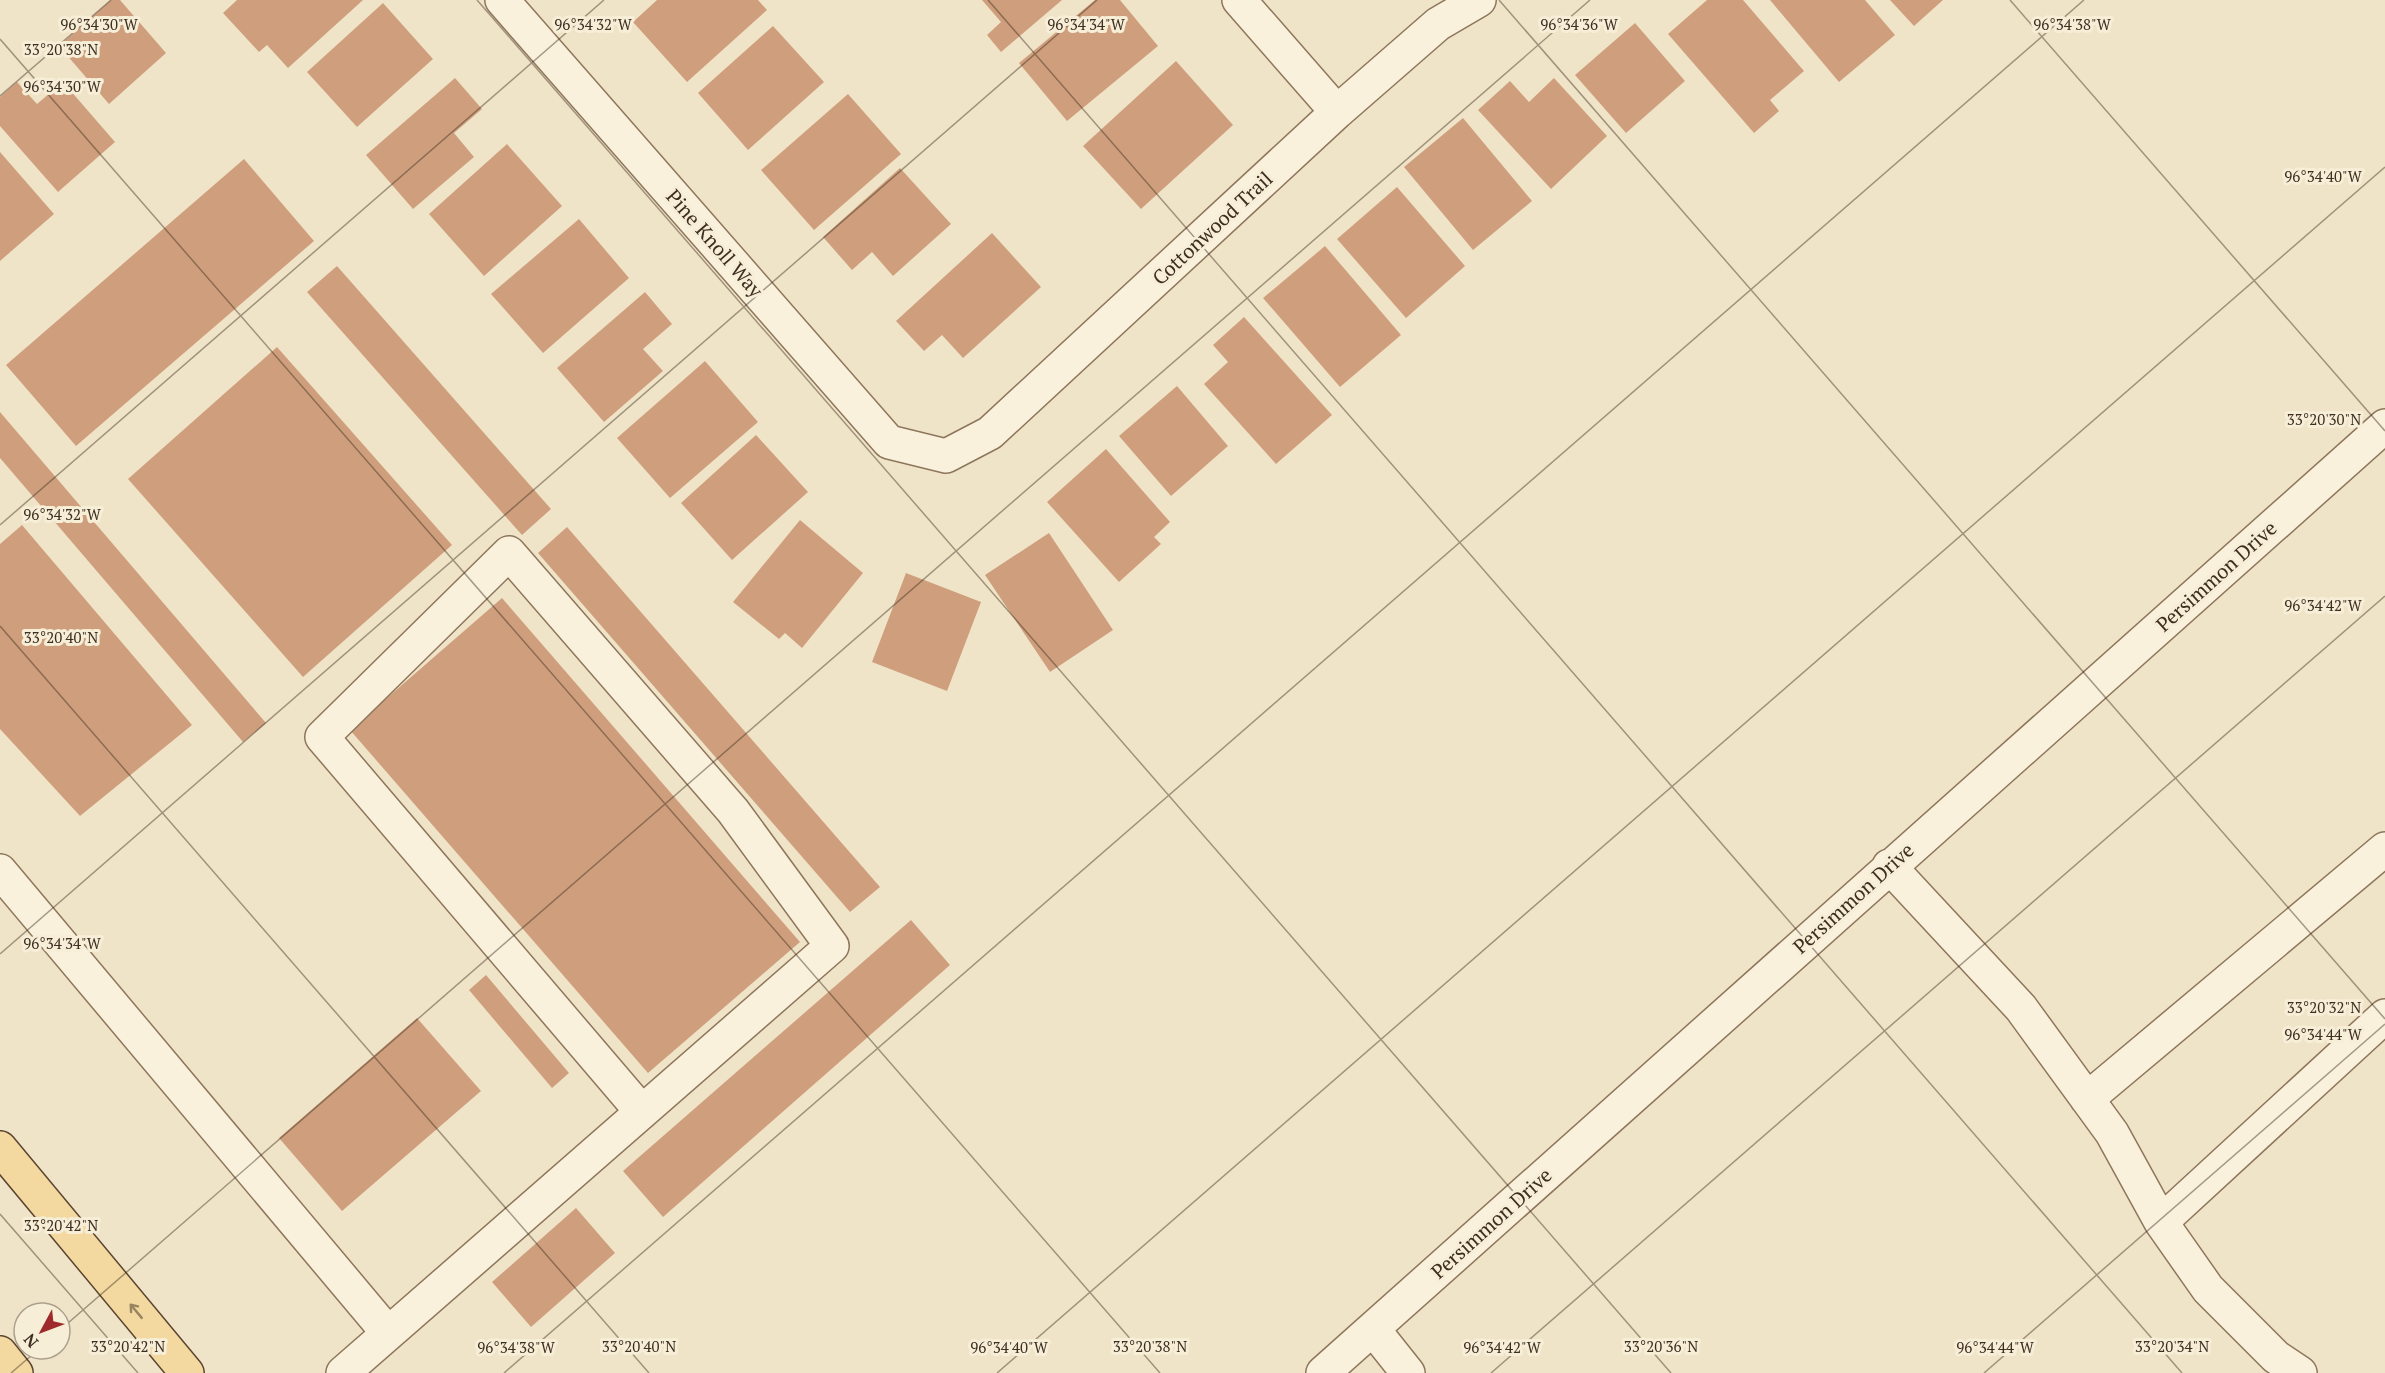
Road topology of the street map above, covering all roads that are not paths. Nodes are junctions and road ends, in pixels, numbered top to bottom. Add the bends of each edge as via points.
1 (502, 0) edge
2 (1239, 0) edge
3 (1479, 0) edge
4 (1337, 112) junction
5 (2385, 426) edge
6 (946, 456) joint
7 (2381, 860) edge
8 (1889, 866) junction
9 (0, 871) edge
10 (2385, 1016) edge
11 (2086, 1099) junction
12 (642, 1112) junction
13 (0, 1148) edge
14 (2161, 1222) junction
15 (1372, 1329) junction
16 (388, 1334) junction
17 (0, 1353) edge
18 (16, 1373) edge
19 (187, 1373) edge
20 (343, 1373) edge
21 (1323, 1373) edge
22 (1408, 1373) edge
23 (2300, 1373) edge

1 - 6 street, Pine Knoll Way via 889,442
2 - 4 street
3 - 4 street, Cottonwood Trail via 1438,24
4 - 6 street, Cottonwood Trail via 990,433
5 - 8 street, Persimmon Drive
7 - 11 street
8 - 11 street via 2021,1008
8 - 15 street, Persimmon Drive
9 - 16 street
10 - 14 street
11 - 14 street via 2112,1133
12 - 12 street via 832,946 733,811 509,553 322,737
12 - 16 street
19 -> 13 main road
14 - 23 street via 2208,1289 2276,1357
15 - 21 street, Persimmon Drive
15 - 22 street
16 - 20 street
17 - 18 main road

